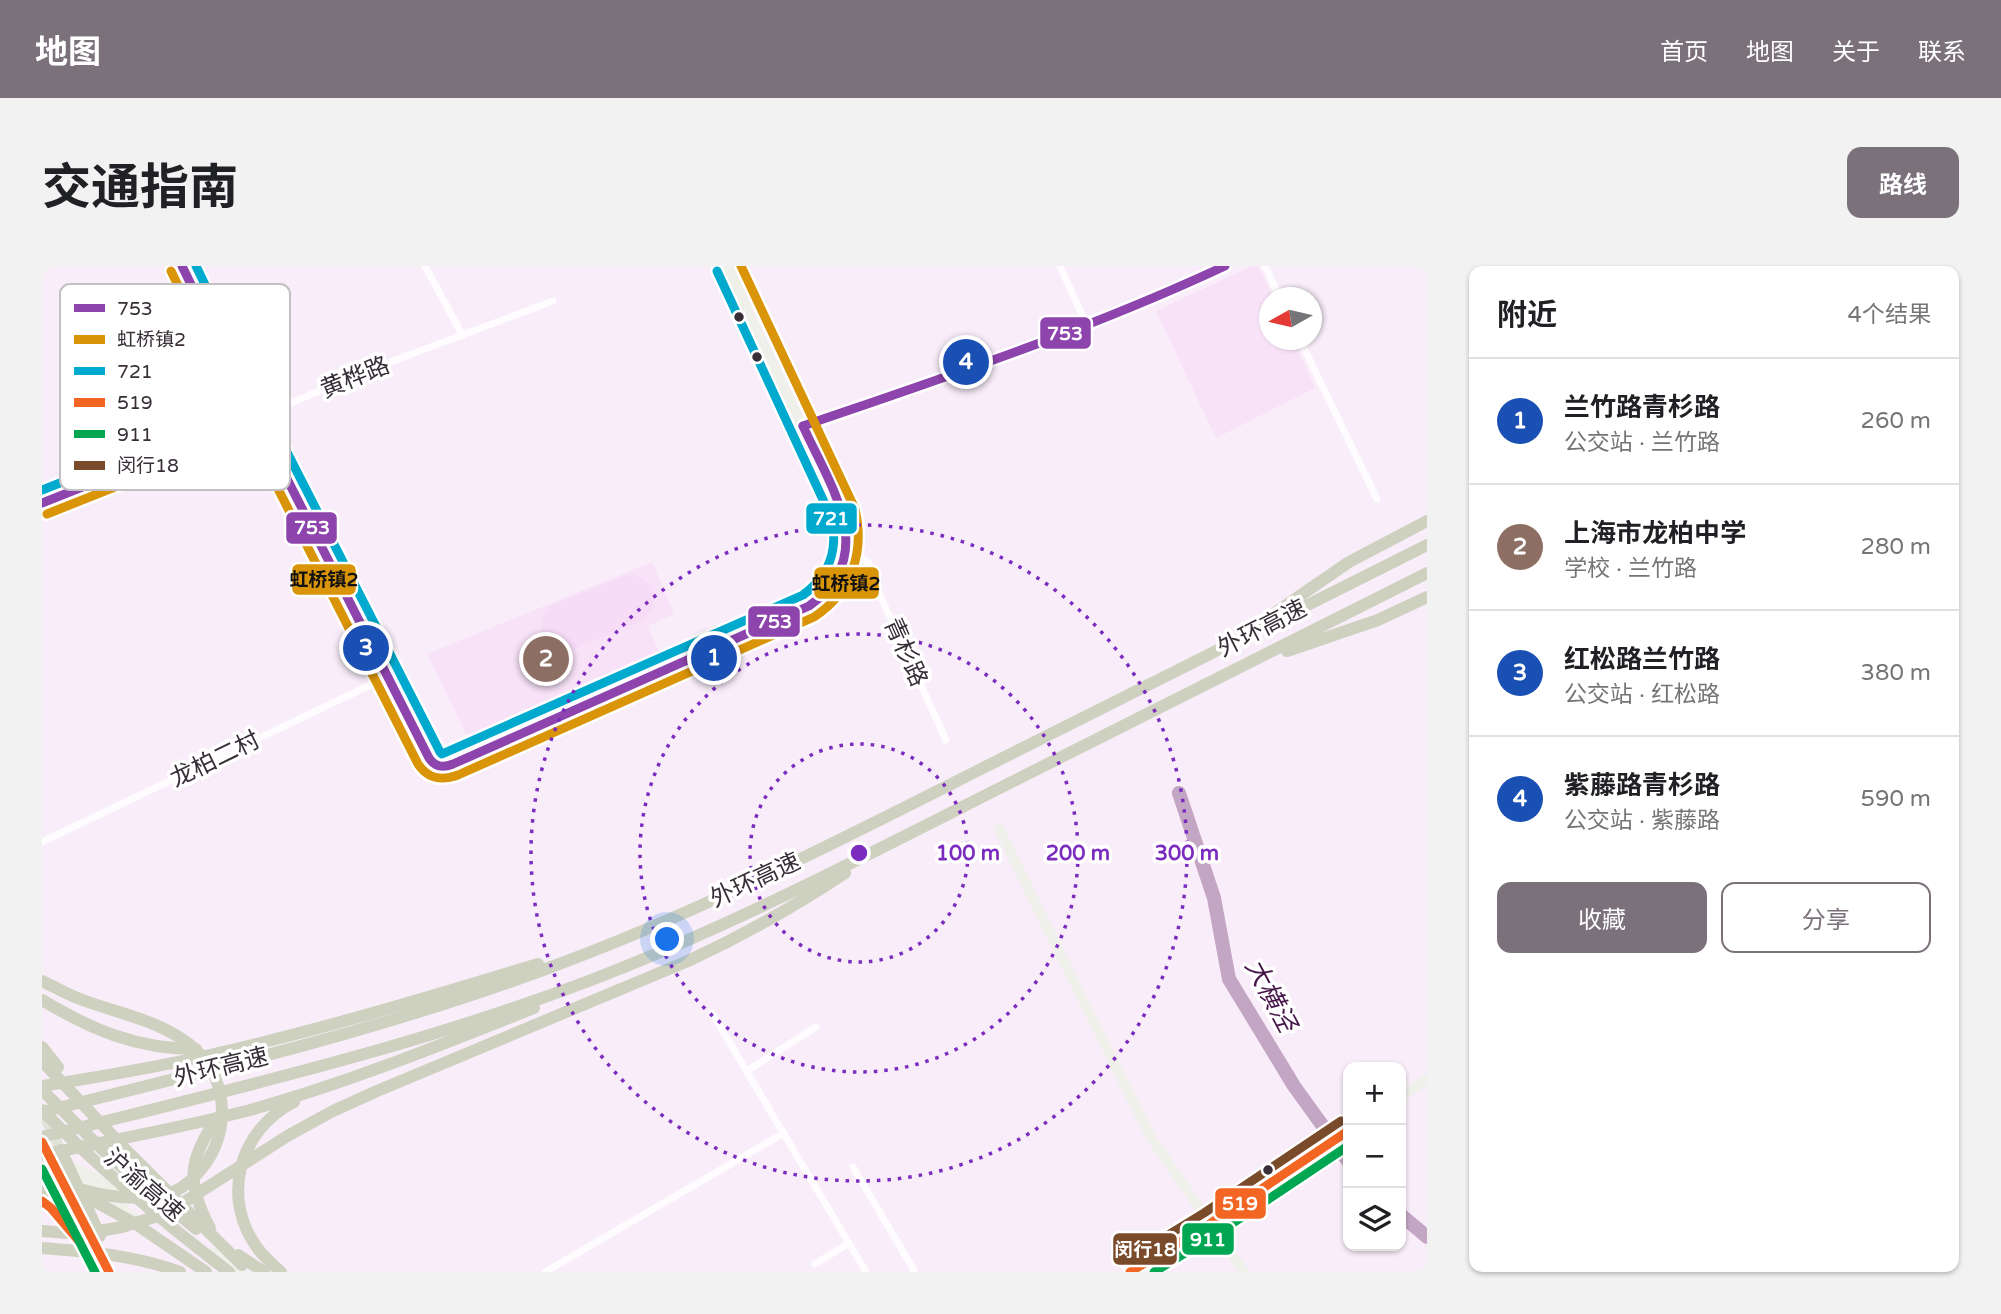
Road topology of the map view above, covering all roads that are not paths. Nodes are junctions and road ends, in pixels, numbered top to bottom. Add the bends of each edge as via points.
1 (182, 266) edge
2 (425, 266) edge
3 (728, 266) edge
4 (1060, 266) edge
5 (1225, 266) edge
6 (1265, 266) edge
7 (191, 284) edge
8 (1275, 287) edge
9 (553, 301) dead end
10 (1087, 326) junction
11 (463, 336) junction
12 (1305, 350) edge
13 (290, 403) edge
14 (803, 426) junction
15 (290, 485) edge
16 (75, 490) edge
17 (1377, 499) dead end
18 (42, 503) edge
19 (1427, 521) edge
20 (1427, 545) edge
21 (846, 551) junction
22 (1427, 573) edge
23 (1427, 597) edge
24 (387, 677) junction
25 (1116, 701) junction
26 (1128, 724) junction
27 (946, 740) dead end
28 (999, 829) dead end
29 (42, 842) edge
30 (883, 847) junction
31 (635, 934) junction
32 (689, 941) junction
33 (42, 981) edge
34 (42, 1000) edge
35 (712, 1013) dead end
36 (816, 1027) dead end
37 (259, 1043) junction
38 (42, 1047) edge
39 (42, 1060) edge
40 (747, 1071) junction
41 (363, 1073) junction
42 (1427, 1079) edge
43 (42, 1088) edge
44 (1406, 1094) edge
45 (42, 1111) edge
46 (217, 1118) junction
47 (784, 1133) junction
48 (1343, 1135) edge
49 (42, 1137) edge
50 (48, 1150) edge
51 (127, 1151) junction
52 (68, 1166) junction
53 (853, 1167) dead end
54 (42, 1178) edge
55 (56, 1182) junction
56 (42, 1189) edge
57 (42, 1201) edge
58 (42, 1222) edge
59 (1211, 1223) junction
60 (122, 1227) junction
61 (42, 1231) edge
62 (849, 1242) junction
63 (81, 1243) junction
64 (42, 1248) edge
65 (815, 1264) dead end
66 (245, 1270) edge
67 (96, 1272) edge
68 (111, 1272) edge
69 (180, 1272) edge
70 (207, 1272) edge
71 (229, 1272) edge
72 (264, 1272) edge
73 (281, 1272) edge
74 (545, 1272) edge
75 (866, 1272) edge
76 (915, 1272) edge
77 (1130, 1272) edge
78 (1244, 1272) edge

1 - 7 street
2 - 11 street
3 - 14 street
4 - 10 street
5 - 10 street
6 - 8 street
9 - 11 street, 黄桦路
10 - 14 street
11 - 13 street, 黄桦路
12 - 17 street
14 - 21 street via 843,513
15 - 24 street
16 - 18 street, 黄桦路
19 - 25 highway via 1349,562 1233,639
20 - 25 highway, 外环高速
21 - 24 street via 834,583 809,606 453,764 442,767 431,761
21 - 27 street, 青杉路 via 868,562
22 - 26 highway, 外环高速
23 - 26 highway via 1368,624 1255,664
24 - 29 street, 龙柏二村
25 - 31 highway, 外环高速 via 873,824
26 - 30 highway, 外环高速
28 - 59 street via 1151,1138
30 - 32 highway, 外环高速
30 - 60 highway via 734,940 333,1111 189,1199 158,1216
31 - 37 highway
31 - 45 highway, 外环高速 via 447,1004 355,1032
32 - 41 highway via 574,992
32 - 49 highway, 外环高速 via 480,1019 362,1055
33 - 55 highway via 180,1037 210,1067 223,1108 212,1155 195,1177 169,1194 123,1198
34 - 37 highway via 83,1024 128,1040 180,1049
35 - 40 street
36 - 40 street
37 - 43 highway
38 - 51 highway
39 - 51 highway
40 - 47 street
41 - 46 highway
41 - 73 highway via 282,1109 254,1136 246,1152 239,1174 241,1214 258,1249
42 - 44 street
43 - 66 highway, 沪渝高速 via 113,1160
45 - 50 main road
45 - 71 highway, 沪渝高速 via 146,1207
46 - 50 highway
46 - 72 highway via 197,1153 195,1191 219,1241
47 - 62 street
47 - 74 street
48 - 59 street
50 - 52 highway
50 - 68 highway via 49,1171 57,1191 75,1208
51 - 66 highway
52 - 66 street via 147,1205
52 - 68 highway via 111,1261
52 - 70 street
53 - 76 street
54 - 55 highway
55 - 70 highway via 136,1224
56 - 63 highway via 66,1216
57 - 63 highway
58 - 60 highway via 81,1228
59 - 77 street
59 - 78 street
60 - 61 highway via 81,1234
62 - 65 street
62 - 75 street
63 - 67 highway
64 - 69 highway via 120,1255

